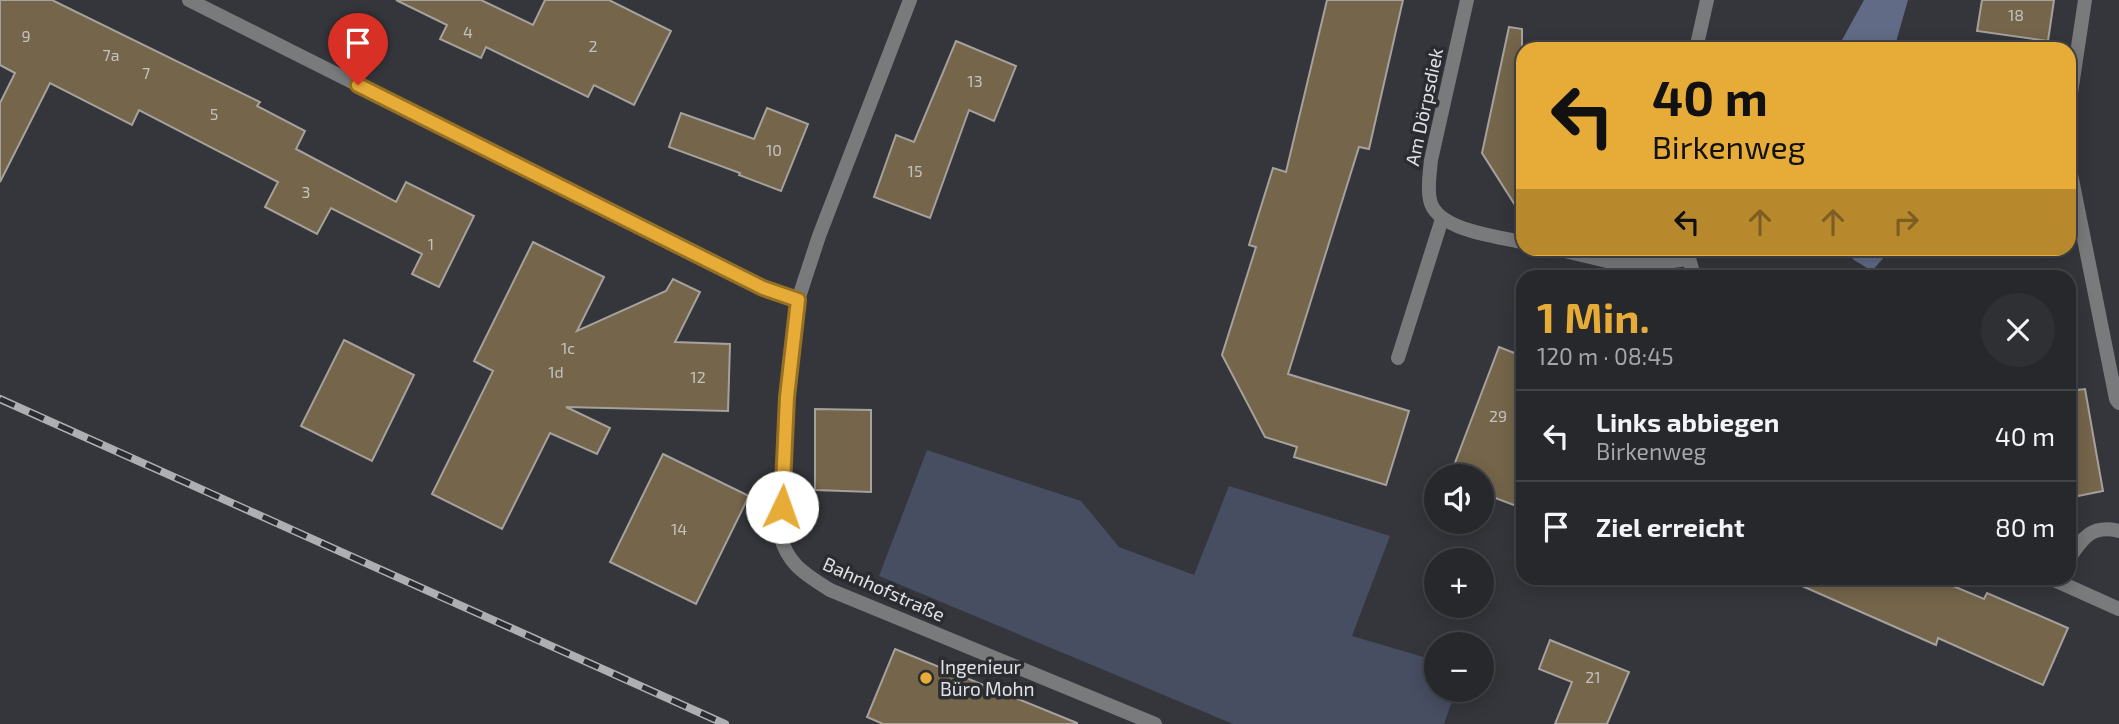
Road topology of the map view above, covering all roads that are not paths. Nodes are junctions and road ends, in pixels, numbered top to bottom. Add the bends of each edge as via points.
1 (188, 0) edge
2 (910, 0) edge
3 (1467, 0) edge
4 (1707, 0) edge
5 (2085, 0) edge
6 (1698, 42) edge
7 (2076, 60) edge
8 (2076, 199) edge
9 (1442, 219) junction
10 (1516, 241) edge
11 (1586, 256) edge
12 (1679, 256) edge
13 (798, 300) junction
14 (1398, 358) dead end
15 (2119, 403) edge
16 (2119, 531) edge
17 (2076, 551) edge
18 (2069, 585) edge
19 (2119, 609) edge
20 (1155, 724) edge

1 - 13 street via 763,288
2 - 13 street, Bahnhofstraße
3 - 9 street, Am Dörpsdiek via 1428,185 1430,203
4 - 6 street
5 - 7 street
8 - 15 street
9 - 10 street
9 - 14 street
11 - 12 street via 1639,265
13 - 20 street, Bahnhofstraße via 787,397 780,535 784,551 799,570 830,590
16 - 17 street via 2106,528 2090,533
18 - 19 street

